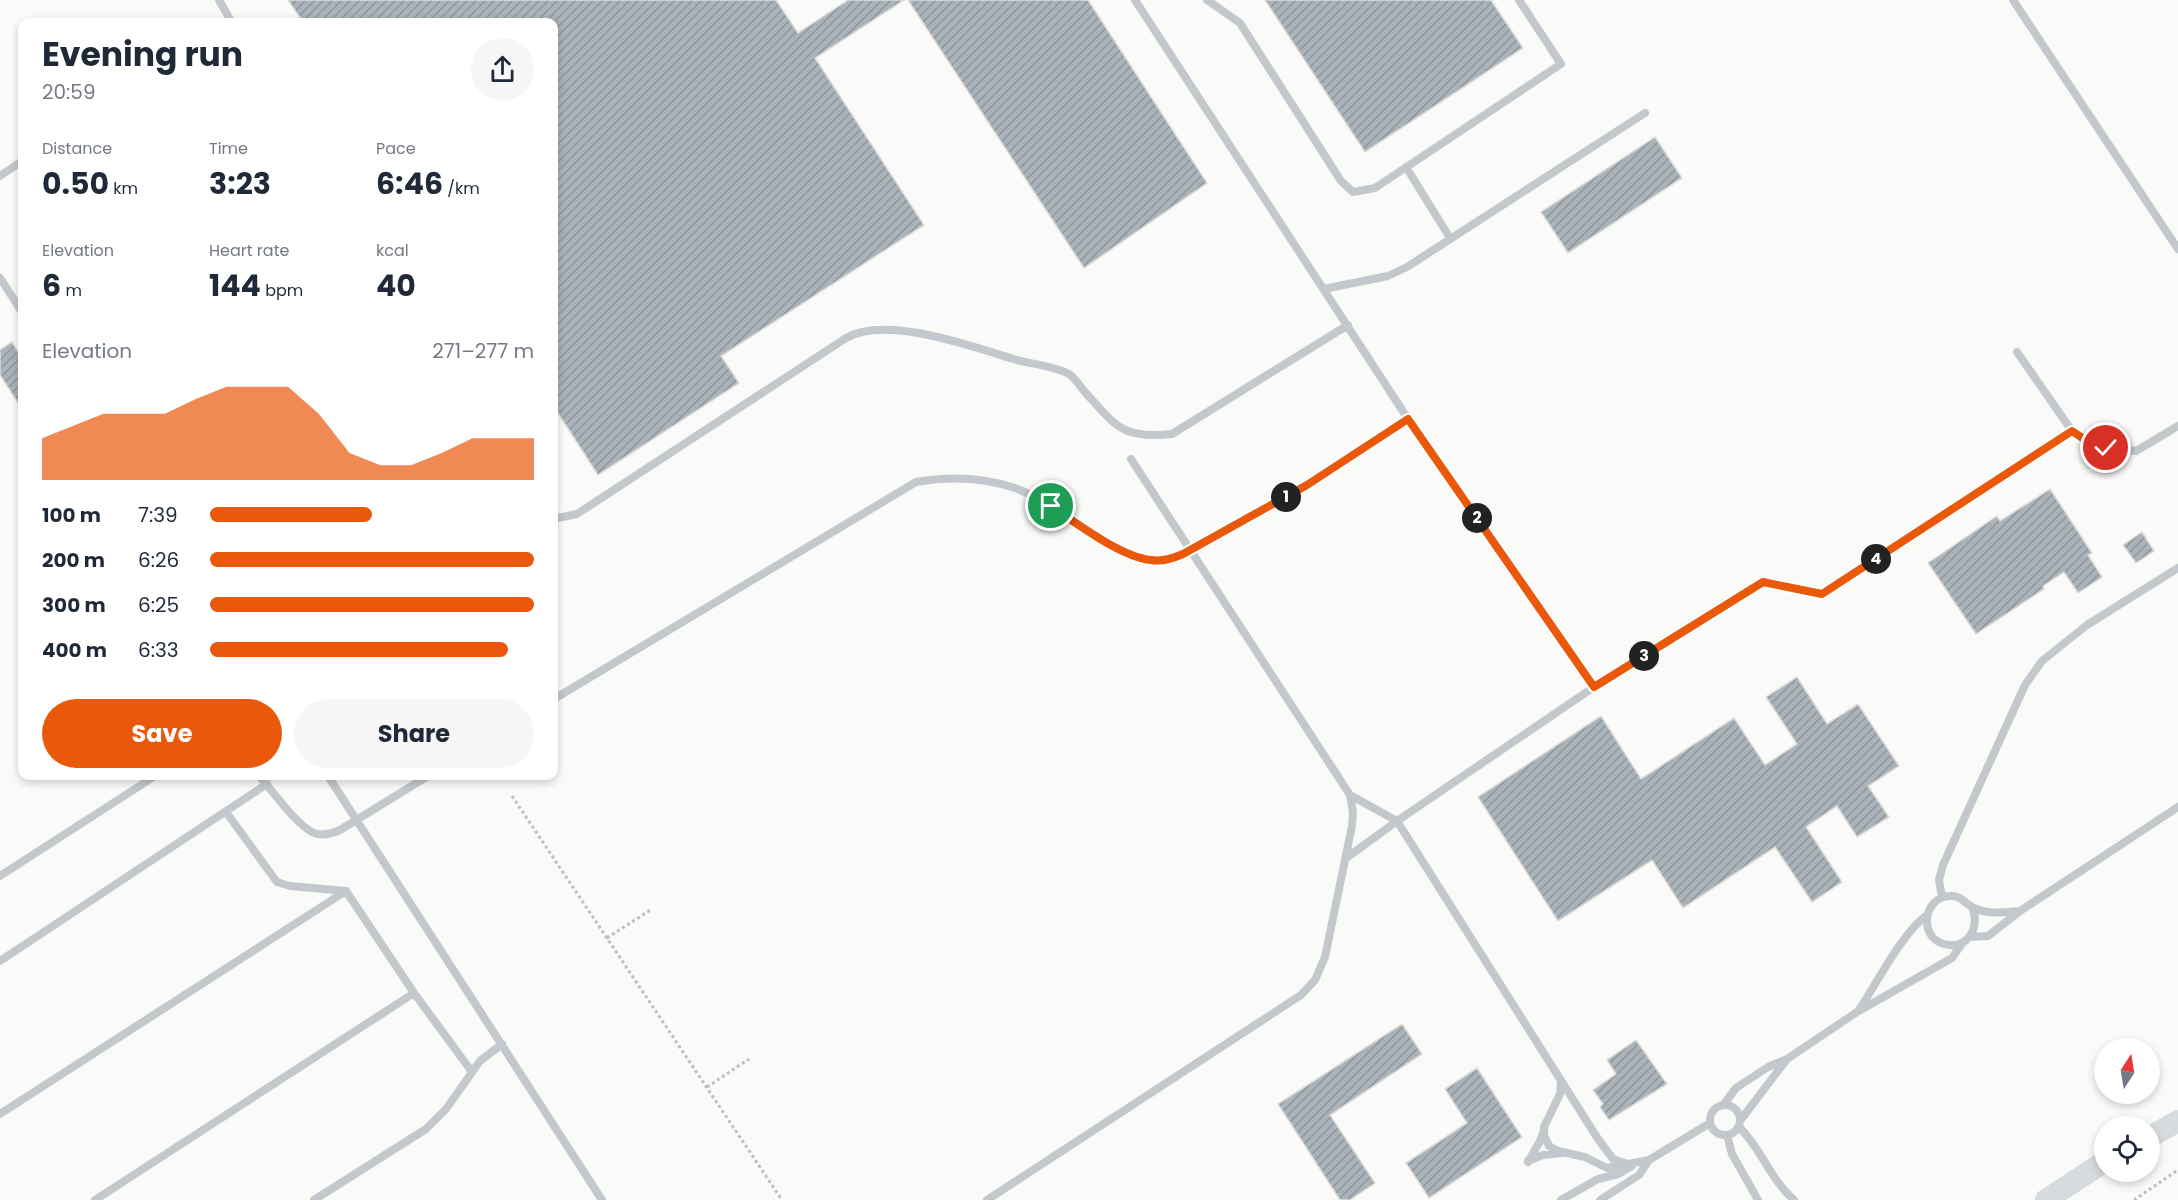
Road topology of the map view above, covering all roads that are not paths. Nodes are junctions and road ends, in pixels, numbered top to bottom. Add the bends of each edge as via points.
1 (219, 0) edge
2 (1135, 0) edge
3 (1207, 0) edge
4 (1520, 0) edge
5 (2013, 0) edge
6 (229, 18) edge
7 (1645, 113) dead end
8 (18, 164) edge
9 (1406, 167) junction
10 (0, 176) edge
11 (1450, 238) junction
12 (2178, 249) edge
13 (0, 278) edge
14 (1324, 289) junction
15 (18, 306) edge
16 (1348, 325) junction
17 (2017, 352) dead end
18 (1408, 419) junction
19 (2178, 426) edge
20 (2072, 431) junction
21 (1131, 459) dead end
22 (558, 518) edge
23 (1190, 550) junction
24 (2178, 568) edge
25 (1594, 687) junction
26 (558, 697) edge
27 (149, 780) edge
28 (263, 780) edge
29 (331, 780) edge
30 (421, 780) edge
31 (267, 784) junction
32 (1350, 795) junction
33 (2178, 807) edge
34 (226, 812) junction
35 (356, 820) junction
36 (1397, 821) junction
37 (1345, 859) junction
38 (0, 876) edge
39 (346, 891) junction
40 (1942, 897) junction
41 (1972, 907) junction
42 (2020, 911) junction
43 (1927, 915) junction
44 (1966, 940) junction
45 (0, 961) edge
46 (414, 993) junction
47 (1857, 1012) junction
48 (502, 1044) junction
49 (1787, 1059) junction
50 (472, 1072) junction
51 (1561, 1082) junction
52 (1724, 1104) junction
53 (0, 1114) edge
54 (2178, 1121) edge
55 (1710, 1123) junction
56 (1739, 1124) junction
57 (1544, 1127) junction
58 (2160, 1131) edge
59 (1726, 1135) junction
60 (1562, 1153) junction
61 (1645, 1160) junction
62 (1628, 1164) junction
63 (2094, 1169) edge
64 (95, 1200) edge
65 (314, 1200) edge
66 (602, 1200) edge
67 (987, 1200) edge
68 (1561, 1200) edge
69 (1600, 1200) edge
70 (1758, 1200) edge
71 (1794, 1200) edge
72 (2046, 1200) edge

1 - 6 lane
2 - 14 lane
3 - 9 lane via 1240,23 1341,181 1353,192 1374,188
4 - 9 lane via 1561,64
5 - 12 lane
7 - 11 lane
8 - 10 lane
9 - 11 lane
11 - 14 lane via 1388,276
13 - 15 lane
14 - 16 lane
16 - 18 lane
16 - 22 lane via 1172,434 1149,436 1120,428 1070,374 916,332 863,331 846,338 577,514
17 - 20 lane
18 - 23 lane via 1307,485
18 - 25 lane
19 - 20 lane via 2136,451 2090,443
20 - 25 lane via 1822,594 1763,582
21 - 23 lane
23 - 26 lane via 1168,560 1150,560 1091,533 1017,489 963,477 916,482
23 - 32 lane
24 - 40 lane via 2087,625 2042,661 2025,685 1943,866 1939,880
25 - 36 lane
27 - 38 lane
28 - 31 lane
29 - 35 lane
30 - 35 lane
31 - 34 lane
31 - 35 lane via 313,833 333,833
32 - 36 lane
32 - 37 lane via 1353,819
33 - 42 lane
34 - 39 lane via 277,882
34 - 45 lane
35 - 48 lane
36 - 37 lane
36 - 51 lane
37 - 67 lane via 1325,957 1315,980 1301,995
39 - 46 lane
39 - 53 lane
40 - 41 lane via 1959,897
40 - 43 lane
41 - 42 lane via 1996,913
41 - 44 lane via 1976,922
42 - 44 lane via 1988,936
43 - 44 lane via 1928,931 1939,943 1955,945
43 - 47 lane via 1917,922
44 - 47 lane via 1952,958
46 - 50 lane
46 - 64 lane
47 - 49 lane
48 - 50 lane
48 - 66 lane
49 - 52 lane via 1768,1066 1736,1088
49 - 56 lane
50 - 65 lane via 446,1109 426,1129
51 - 57 lane via 1560,1094
51 - 62 lane via 1613,1159
52 - 55 lane via 1711,1113
52 - 56 lane via 1738,1111
54 - 58 main road
55 - 59 lane via 1718,1134
55 - 61 lane
56 - 59 lane via 1732,1134
56 - 71 lane via 1775,1180
57 - 60 lane via 1549,1146
57 - 60 lane via 1528,1162 1542,1155
59 - 70 lane via 1732,1154
60 - 62 lane via 1585,1157 1607,1168
61 - 62 lane
61 - 68 lane via 1583,1186
61 - 69 lane via 1639,1175
63 - 72 main road

